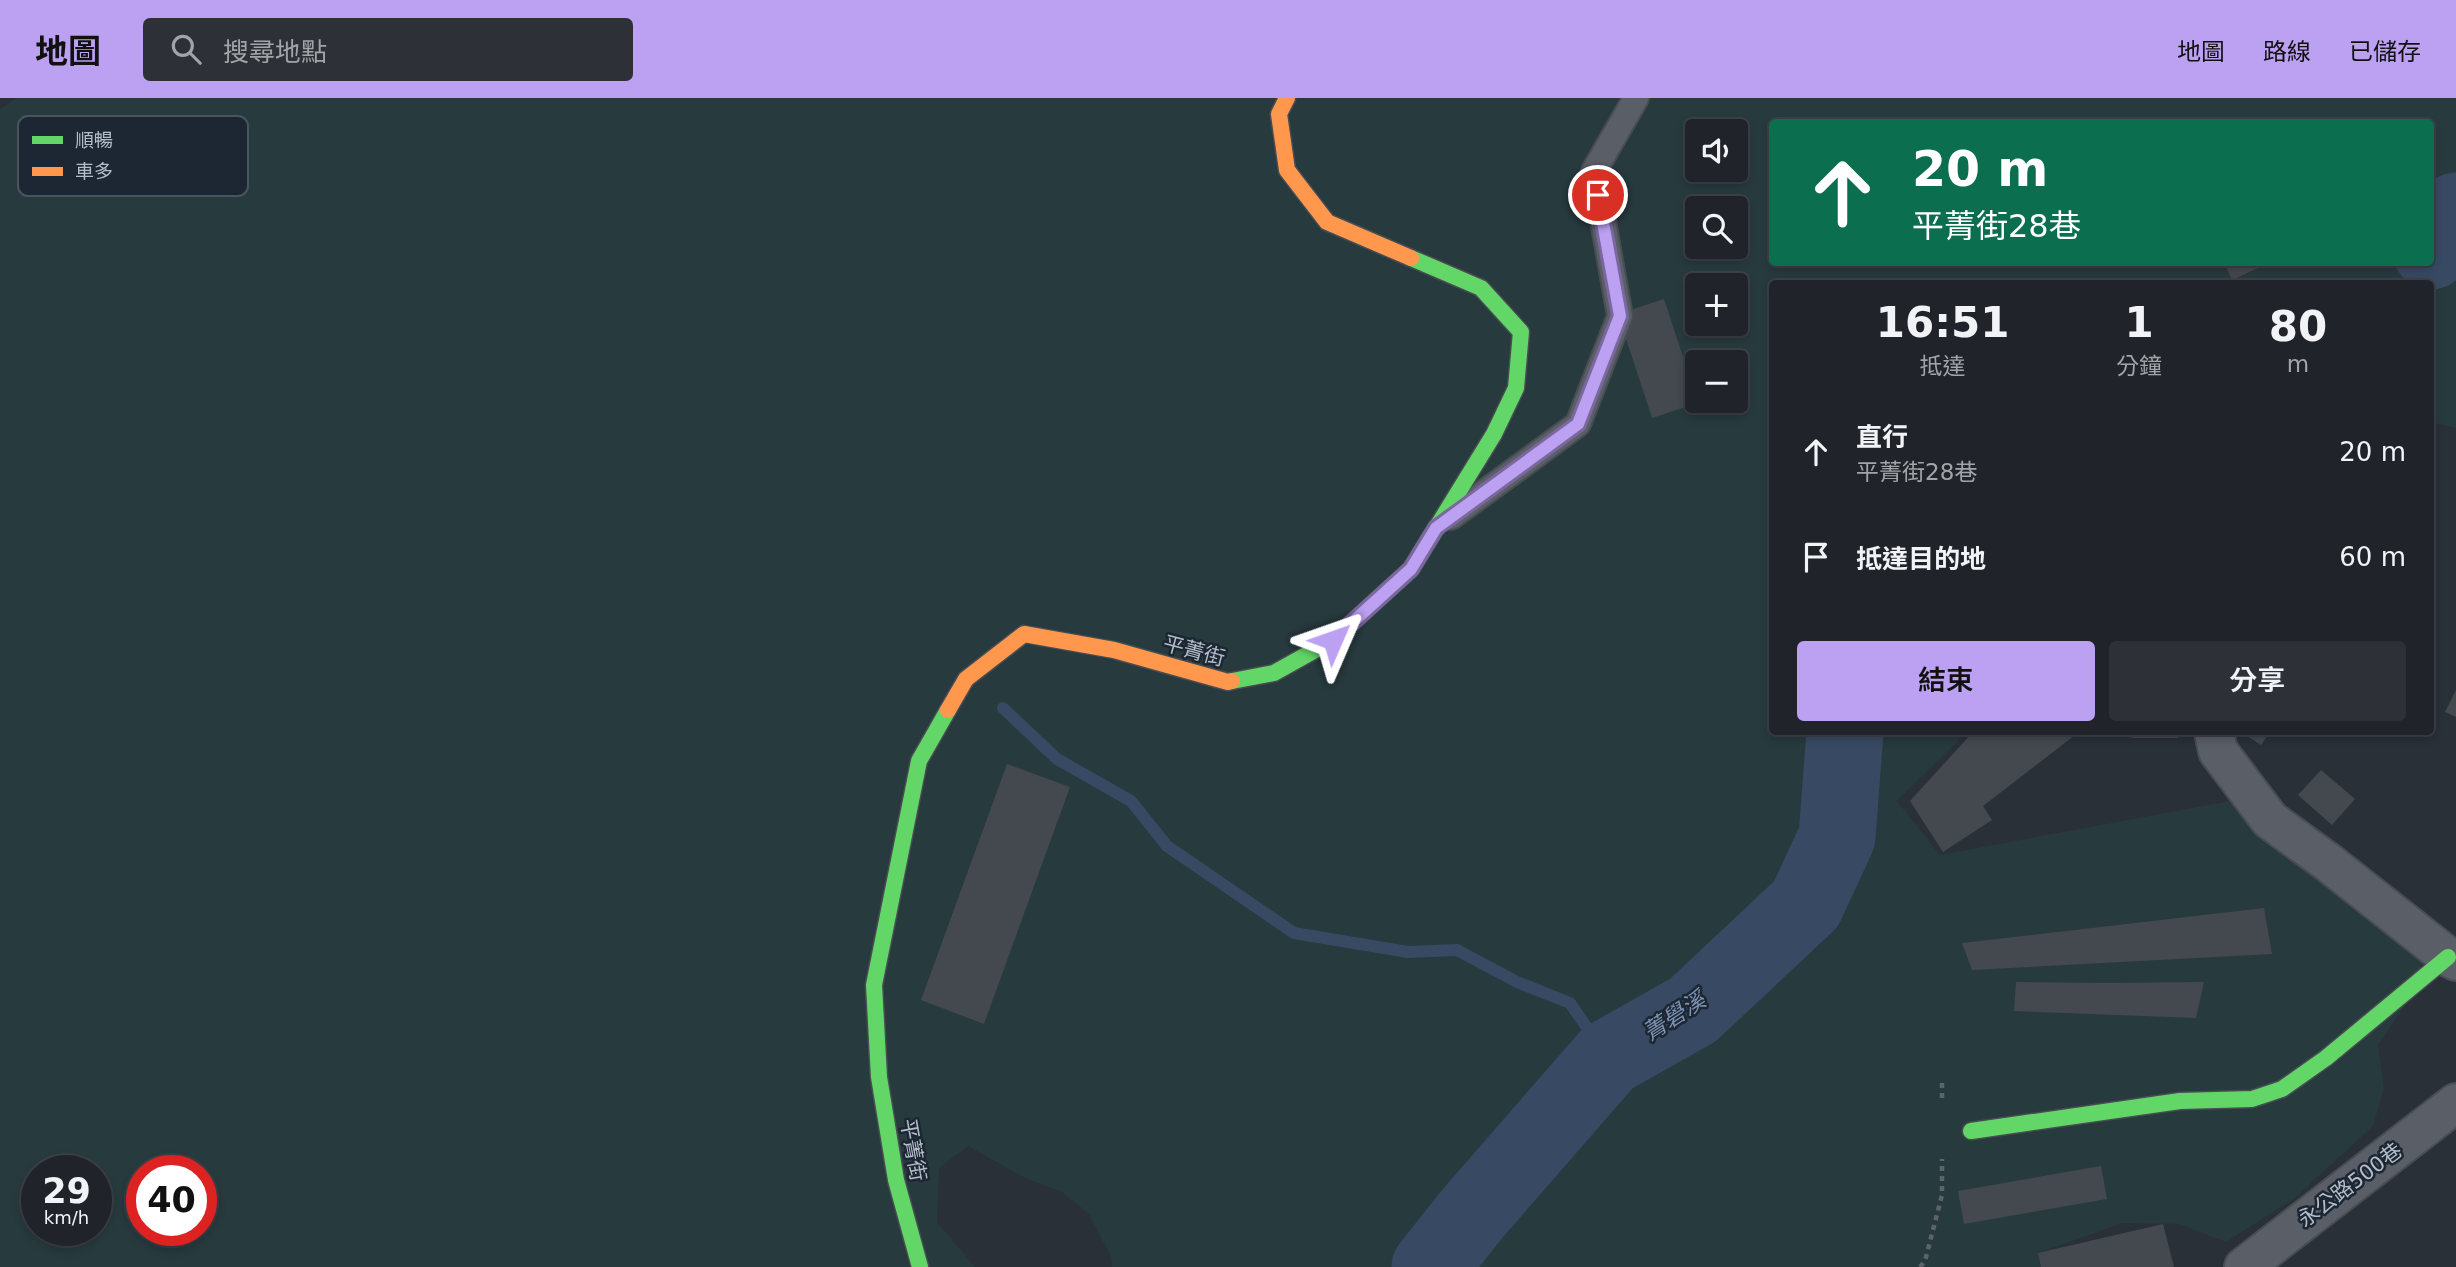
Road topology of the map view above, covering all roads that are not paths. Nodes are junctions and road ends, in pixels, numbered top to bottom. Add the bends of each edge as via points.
1 (1287, 98) edge
2 (1636, 98) edge
3 (1436, 528) junction
4 (2215, 735) edge
5 (2452, 959) edge
6 (2456, 1104) edge
7 (1971, 1131) dead end
8 (920, 1267) edge
9 (2244, 1267) edge

1 - 3 street, 平菁街 via 1279,114 1287,170 1327,222 1481,288 1521,332 1516,388
2 - 3 lane via 1594,171 1620,316 1578,424
3 - 8 street, 平菁街 via 1411,569 1333,640 1274,673 1228,682 1114,650 1024,635 966,679 919,761 874,985 879,1077 896,1180
4 - 5 street via 2218,751 2270,820
5 - 7 street via 2282,1089 2252,1099 2180,1101
6 - 9 street, 永公路500巷

